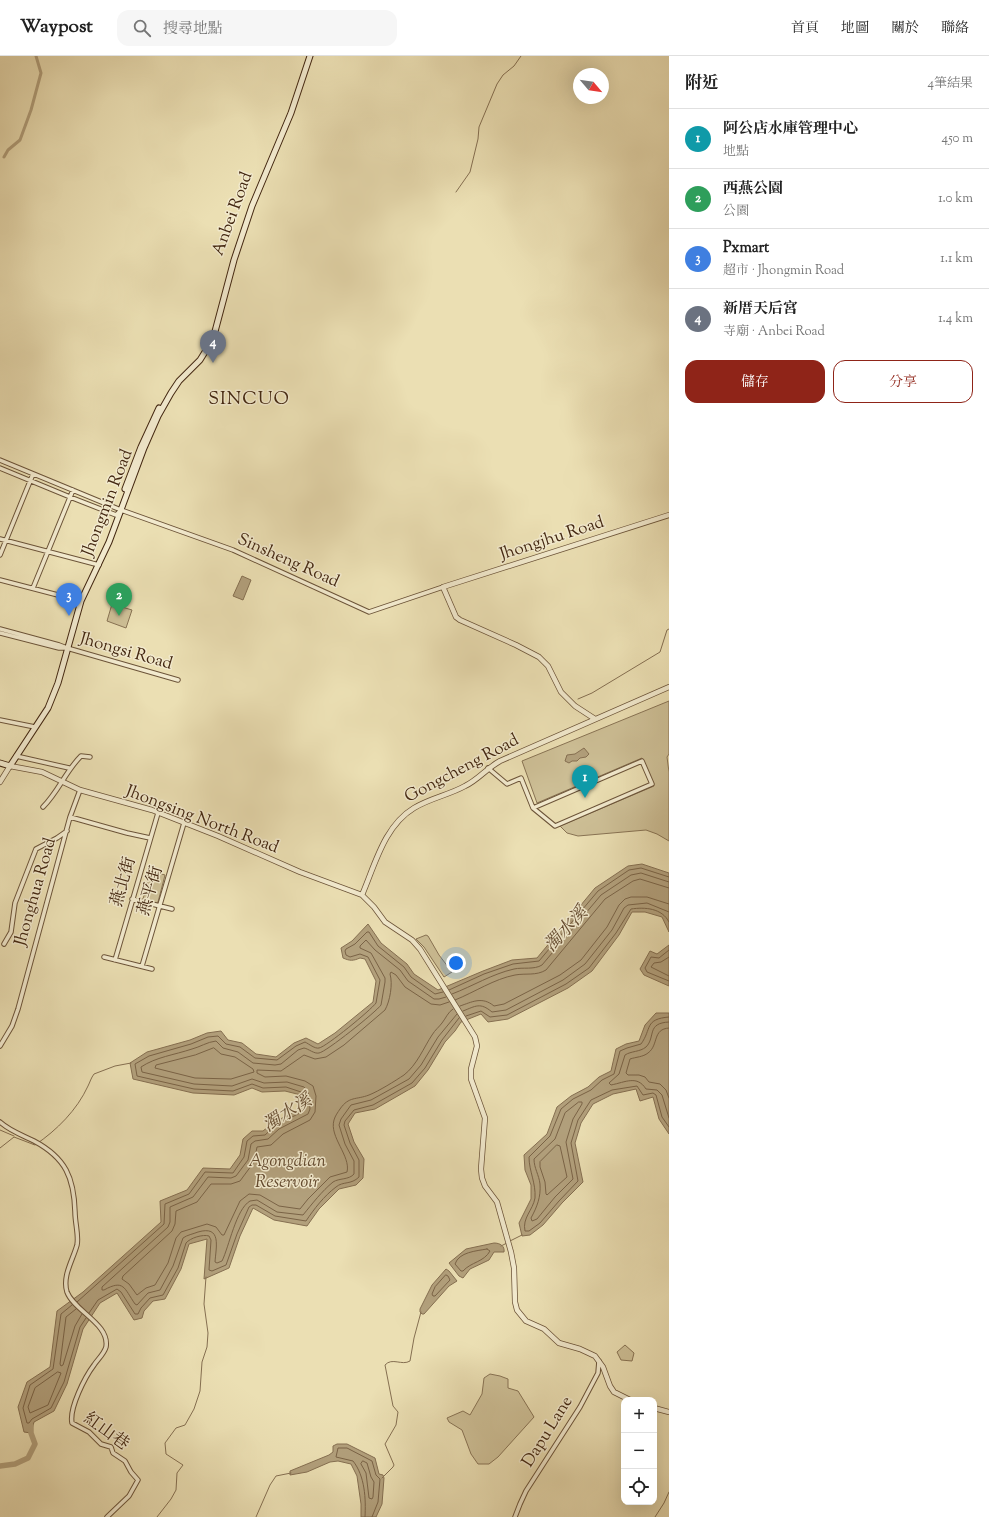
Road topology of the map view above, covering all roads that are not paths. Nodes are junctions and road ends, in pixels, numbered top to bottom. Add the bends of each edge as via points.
1 (307, 56) edge
2 (310, 56) edge
3 (187, 374) joint
4 (181, 376) joint
5 (0, 460) edge
6 (0, 468) edge
7 (33, 474) junction
8 (30, 481) junction
9 (73, 490) junction
10 (70, 498) junction
11 (120, 509) junction
12 (116, 515) junction
13 (669, 515) edge
14 (0, 539) edge
15 (6, 540) junction
16 (49, 551) junction
17 (0, 555) edge
18 (98, 565) junction
19 (0, 580) edge
20 (443, 587) junction
21 (33, 588) junction
22 (80, 600) junction
23 (0, 629) edge
24 (0, 633) edge
25 (67, 648) junction
26 (178, 680) dead end
27 (669, 686) edge
28 (595, 719) junction
29 (0, 720) edge
30 (35, 727) junction
31 (16, 756) junction
32 (90, 757) dead end
33 (0, 763) edge
34 (10, 766) junction
35 (70, 768) junction
36 (488, 768) junction
37 (62, 781) junction
38 (0, 782) edge
39 (80, 790) junction
40 (43, 807) dead end
41 (533, 808) junction
42 (158, 813) junction
43 (70, 816) junction
44 (184, 823) junction
45 (67, 831) junction
46 (150, 838) junction
47 (362, 896) junction
48 (132, 899) junction
49 (160, 906) junction
50 (172, 909) dead end
51 (4, 944) dead end
52 (104, 957) dead end
53 (115, 960) junction
54 (142, 966) junction
55 (152, 970) dead end
56 (0, 1046) edge
57 (0, 1122) edge
58 (599, 1361) junction
59 (624, 1397) edge
60 (657, 1409) edge
61 (669, 1412) edge
62 (107, 1517) edge
63 (515, 1517) edge

1 - 4 main road, Anbei Road via 288,111 242,223 210,336 198,359
2 - 3 main road, Anbei Road via 291,113 252,206 234,260 213,339 204,355
3 - 11 main road, Jhongmin Road via 170,393 160,412
4 - 11 main road, Jhongmin Road via 172,384 155,414
5 - 7 street, Sinsheng Road
6 - 8 street
7 - 8 street
7 - 9 street, Sinsheng Road
8 - 10 street
8 - 15 street
9 - 10 street
9 - 11 street, Sinsheng Road
10 - 12 street
10 - 16 street
11 - 12 main road, Jhongmin Road
11 - 18 main road, Jhongmin Road
11 - 20 street, Sinsheng Road via 233,550 369,612
12 - 18 main road, Jhongmin Road
13 - 20 street, Jhongjhu Road
14 - 15 street
15 - 16 street
15 - 17 street
16 - 18 street
16 - 21 street
18 - 22 main road, Jhongmin Road
19 - 21 street
20 - 28 street via 456,617 539,657 548,666 561,692
21 - 22 street
22 - 25 main road, Jhongmin Road
23 - 25 street, Jhongsi Road
24 - 25 street, Jhongsi Road
25 - 26 street, Jhongsi Road
25 - 30 main road, Jhongmin Road via 48,708
27 - 28 street, Gongcheng Road
28 - 36 street, Gongcheng Road
29 - 30 street
30 - 31 main road, Jhongmin Road
31 - 34 main road, Jhongmin Road
31 - 35 street
32 - 35 street via 81,756
33 - 34 main road
34 - 37 street, Jhongsing North Road via 42,772
34 - 38 street, Jhongmin Road
35 - 37 street
36 - 41 street via 507,784 521,778
36 - 47 street, Gongcheng Road via 469,784 415,807 403,816 386,838
37 - 39 street, Jhongsing North Road
37 - 40 street via 53,797
39 - 42 street, Jhongsing North Road
39 - 43 street, Jhonghua Road
41 - 41 street via 555,826 652,784 642,761
42 - 44 street, Jhongsing North Road
42 - 46 street, 燕北街
43 - 45 street, Jhonghua Road
43 - 46 street
44 - 47 street, Jhongsing North Road
44 - 49 street, 燕平街
45 - 51 street via 36,849 15,903 11,932
45 - 56 street, Jhonghua Road via 18,1009 12,1026
46 - 48 street, 燕北街
47 - 58 street via 385,922 412,940 420,949 475,1037 477,1046 471,1079 485,1118 482,1178 497,1202 514,1268 515,1302 520,1314 526,1321 544,1329 559,1343 588,1352
48 - 49 street
48 - 53 street, 燕北街
49 - 50 street
49 - 54 street, 燕平街
52 - 53 street
53 - 54 street
54 - 55 street
57 - 62 street, 紅山巷 via 6,1128 36,1142 58,1159 67,1170 71,1181 77,1244 66,1279 66,1288 70,1296 102,1330 106,1347 75,1401 72,1423 89,1432 99,1443 111,1447 113,1453 125,1461 130,1472 138,1480 128,1496
58 - 59 street via 614,1392
58 - 63 street, Dapu Lane via 598,1373 526,1491
60 - 61 street

